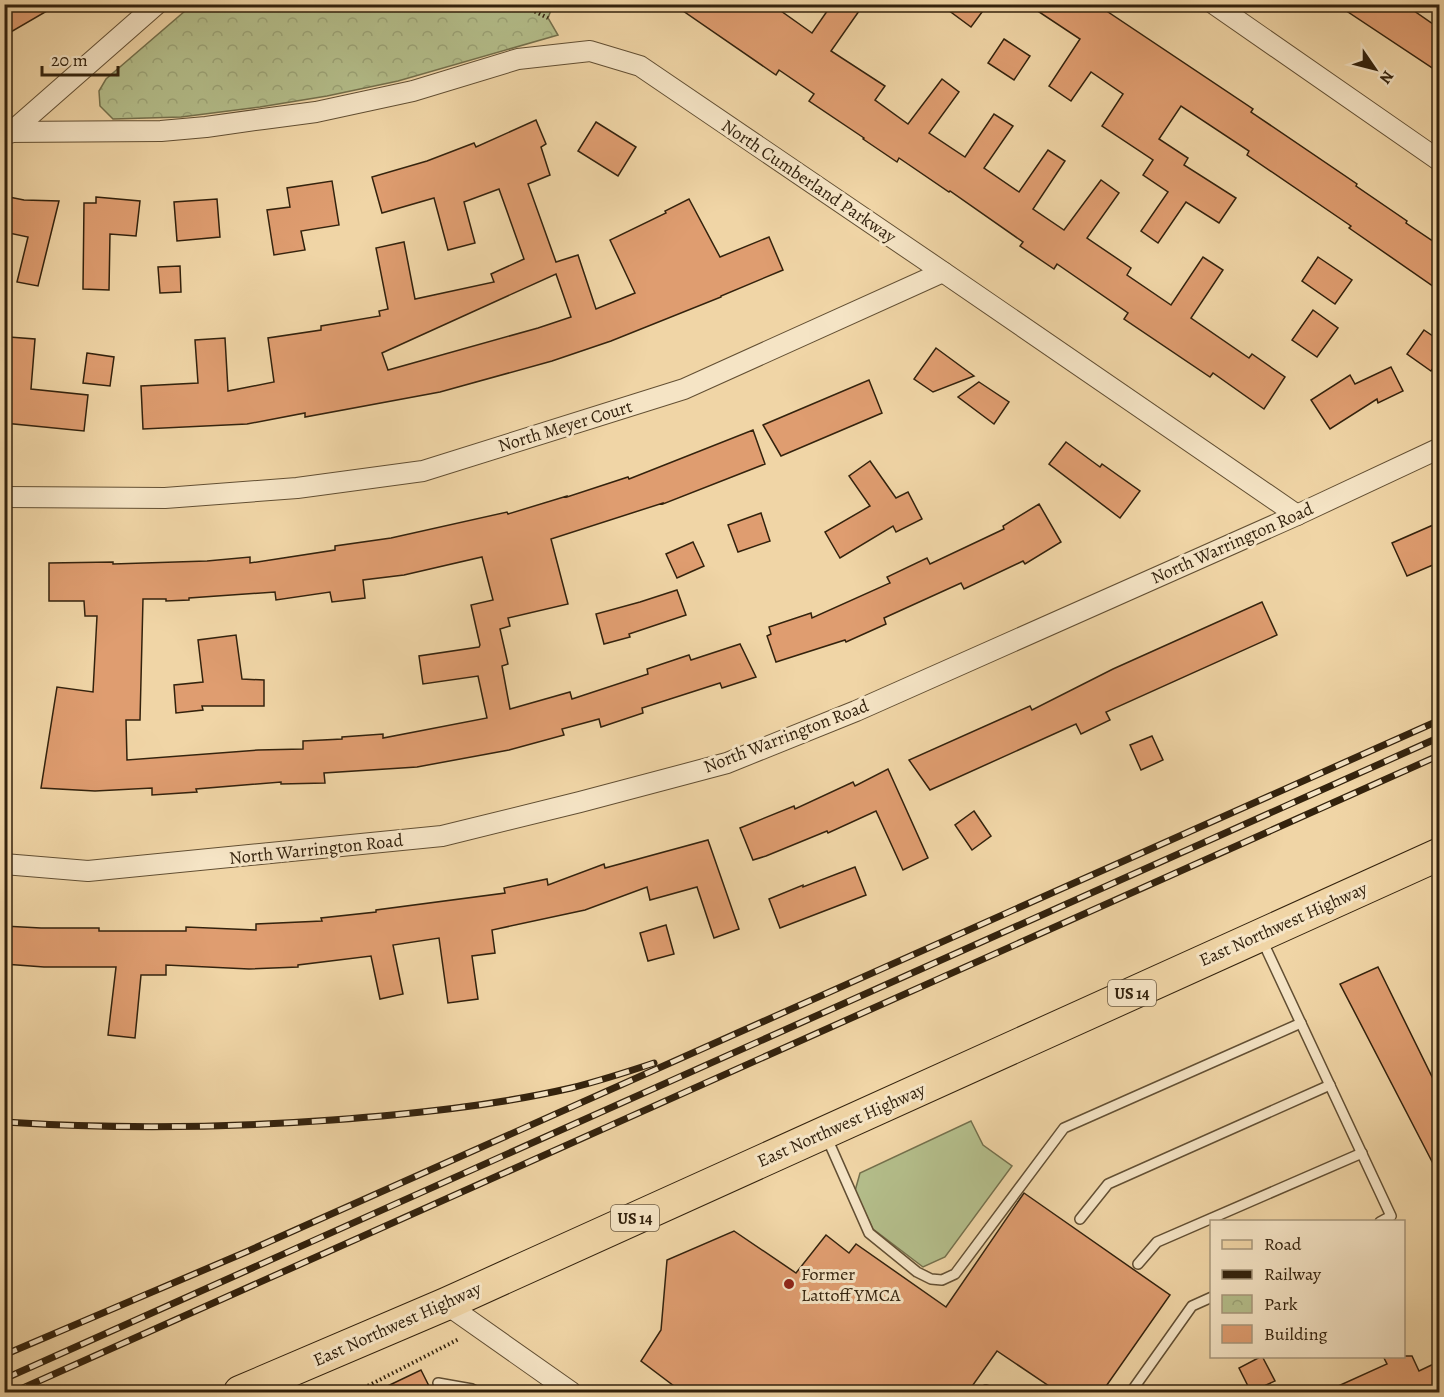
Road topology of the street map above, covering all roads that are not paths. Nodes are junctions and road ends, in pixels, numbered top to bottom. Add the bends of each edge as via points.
1 (157, 4) edge
2 (1214, 4) edge
3 (7, 132) edge
4 (1440, 161) edge
5 (943, 272) junction
6 (1440, 448) edge
7 (4, 497) edge
8 (1297, 515) junction
9 (1440, 854) edge
10 (4, 864) edge
11 (1260, 935) junction
12 (1301, 1023) junction
13 (1330, 1085) junction
14 (825, 1132) junction
15 (1362, 1153) junction
16 (1080, 1219) dead end
17 (1382, 1220) edge
18 (1138, 1264) dead end
19 (1210, 1298) edge
20 (446, 1304) junction
21 (438, 1383) dead end
22 (240, 1392) edge
23 (478, 1392) edge
24 (571, 1392) edge
25 (1131, 1392) edge

1 - 3 street
2 - 4 street
3 - 5 street, North Cumberland Parkway via 160,131 316,112 413,91 518,60 590,51 640,66
5 - 7 street, North Meyer Court via 684,389 423,471 297,488 165,498
5 - 8 street, North Cumberland Parkway
6 - 8 street, North Warrington Road
8 - 10 street, North Warrington Road via 856,711 727,763 442,836 88,871
9 - 11 main road, East Northwest Highway / US 14
11 - 12 lane
11 - 14 main road, East Northwest Highway / US 14
12 - 13 lane
12 - 14 lane via 1064,1128 955,1274 942,1280 917,1272 869,1233
13 - 15 lane
13 - 16 lane via 1108,1184
14 - 20 main road, East Northwest Highway / US 14
15 - 17 lane via 1391,1216
15 - 18 lane via 1157,1242
19 - 25 lane via 1192,1306
20 - 22 main road, East Northwest Highway / US 14
20 - 24 street
21 - 23 lane

